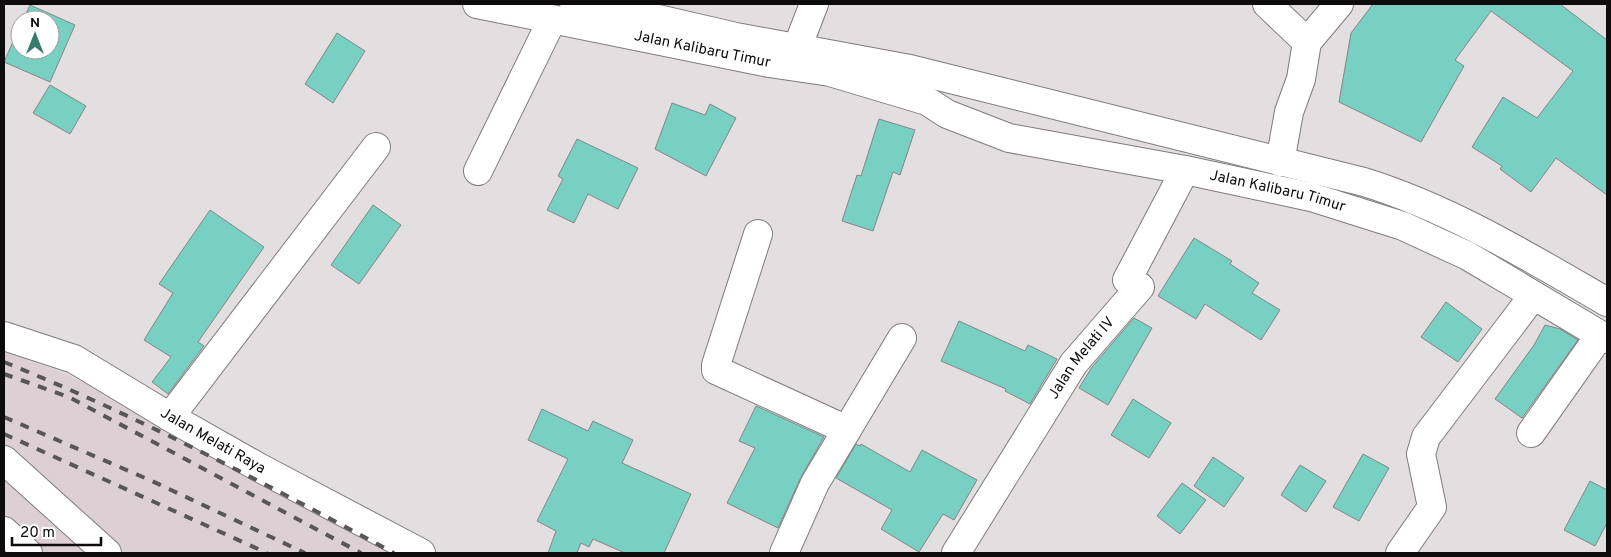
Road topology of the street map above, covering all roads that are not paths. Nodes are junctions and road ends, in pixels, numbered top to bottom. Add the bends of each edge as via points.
1 (477, 4) edge
2 (578, 4) edge
3 (814, 4) edge
4 (1267, 4) edge
5 (1340, 4) edge
6 (552, 20) junction
7 (1307, 42) junction
8 (798, 48) junction
9 (934, 75) junction
10 (927, 101) junction
11 (376, 147) dead end
12 (1280, 162) junction
13 (1185, 170) junction
14 (478, 171) dead end
15 (758, 234) dead end
16 (1533, 296) junction
17 (1607, 302) edge
18 (4, 336) edge
19 (1604, 337) edge
20 (902, 338) dead end
21 (170, 418) junction
22 (847, 430) junction
23 (1531, 433) dead end
24 (4, 460) edge
25 (4, 531) edge
26 (28, 553) edge
27 (106, 553) edge
28 (421, 553) edge
29 (784, 553) edge
30 (956, 553) edge
31 (1400, 553) edge

1 - 6 main road, Jalan Kalibaru Timur
2 - 8 main road, Jalan Kalibaru Timur
3 - 8 main road
4 - 7 main road
5 - 7 main road
6 - 10 main road, Jalan Kalibaru Timur via 830,72
6 - 14 main road
7 - 12 main road
8 - 9 main road, Jalan Kalibaru Timur
9 - 10 main road
9 - 12 main road, Jalan Kalibaru Timur
10 - 13 main road, Jalan Kalibaru Timur via 947,114 1009,138
11 - 21 main road
12 - 17 main road, Jalan Kalibaru Timur via 1395,192 1463,222
13 - 16 main road, Jalan Kalibaru Timur via 1296,193 1403,226 1468,256
13 - 30 main road, Jalan Melati IV via 1127,280 1140,287 1074,363
15 - 22 main road via 716,370
16 - 19 main road, Jalan Kalibaru Timur
16 - 31 main road via 1426,437 1422,459 1432,507
18 - 21 main road, Jalan Melati Raya via 74,359
19 - 23 main road
20 - 22 main road
21 - 28 main road, Jalan Melati Raya
22 - 29 main road via 814,483
24 - 27 main road
25 - 26 main road

